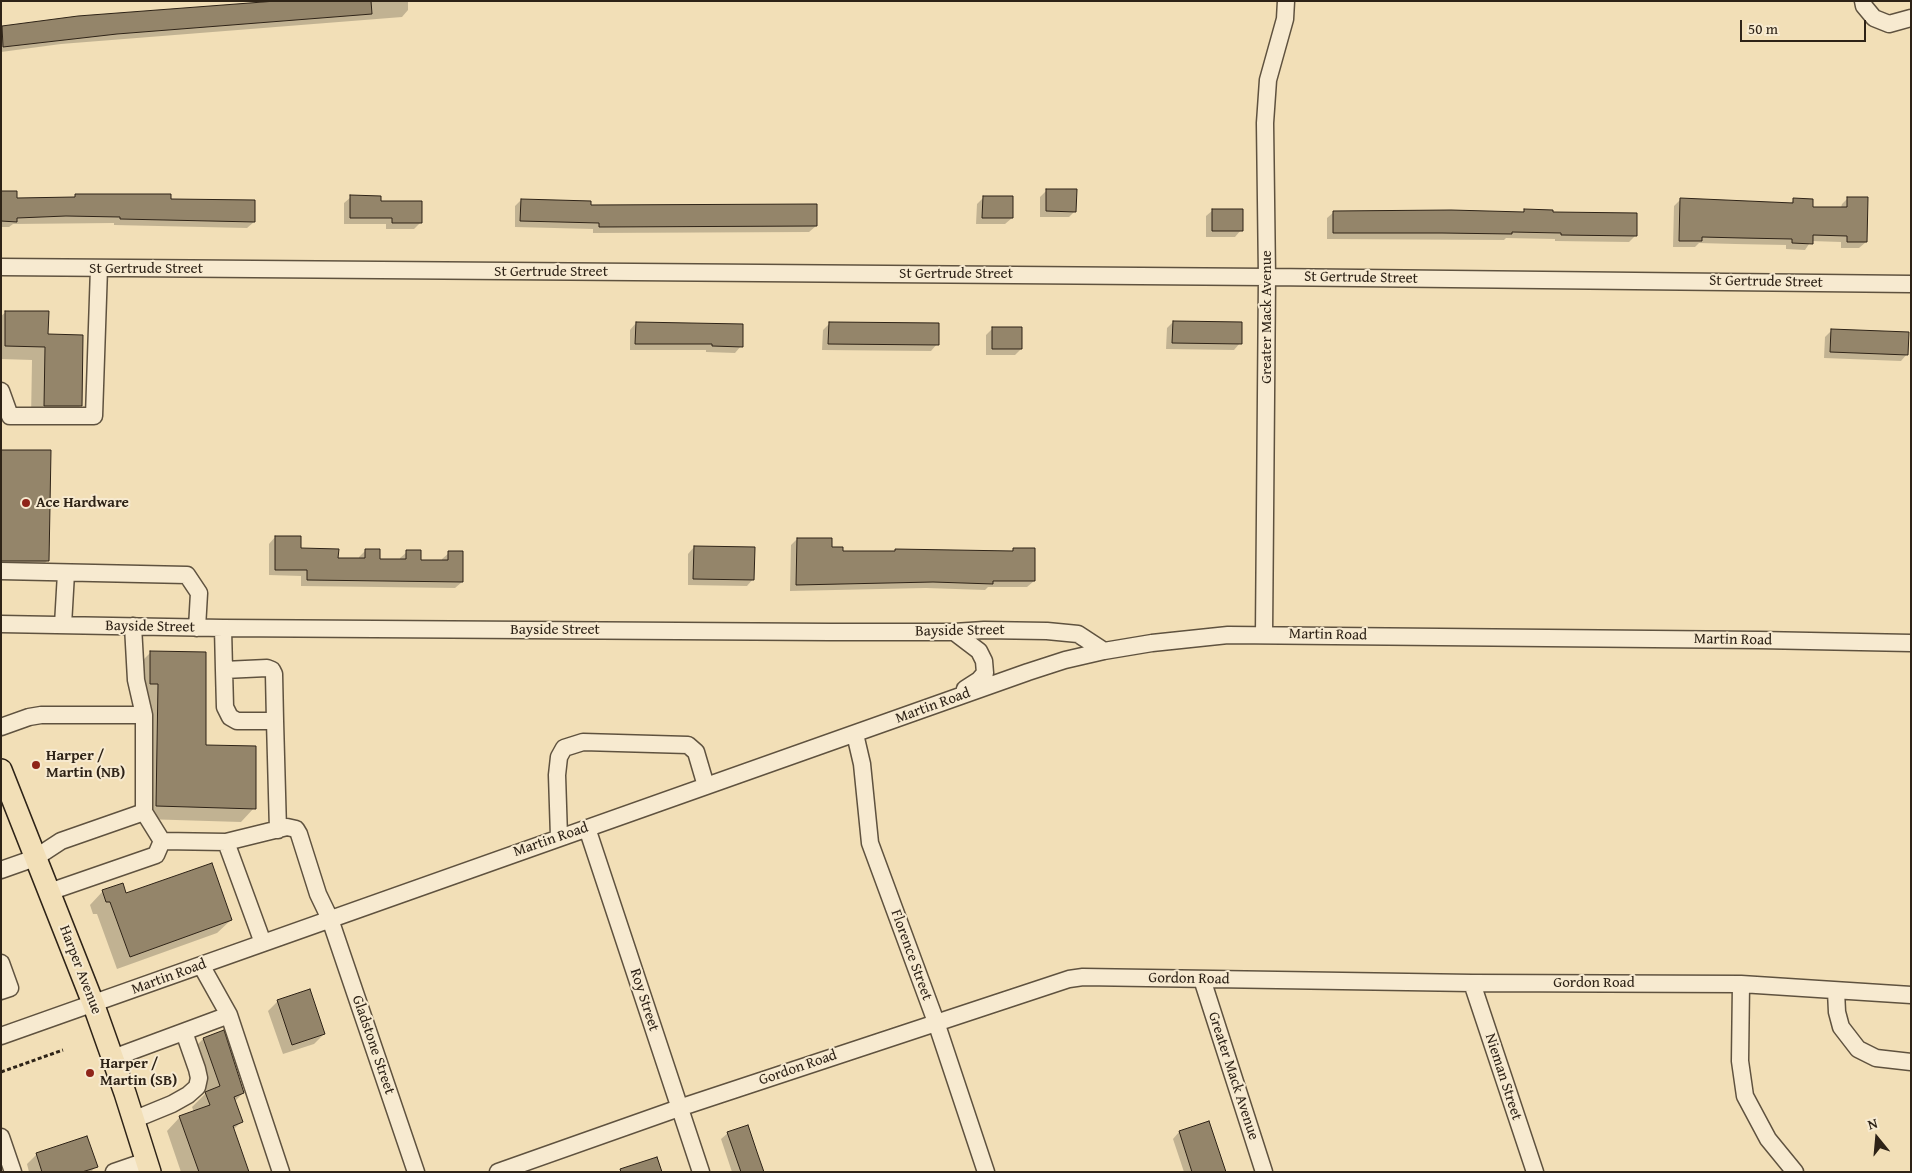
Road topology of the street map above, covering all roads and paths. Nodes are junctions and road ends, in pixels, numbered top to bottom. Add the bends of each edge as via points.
1 (1286, 1) edge
2 (1863, 1) edge
3 (1911, 18) edge
4 (1, 267) edge
5 (99, 268) junction
6 (1268, 277) junction
7 (1911, 284) edge
8 (1, 391) edge
9 (1, 571) edge
10 (66, 572) junction
11 (1, 624) edge
12 (63, 625) junction
13 (133, 626) junction
14 (197, 628) junction
15 (223, 628) junction
16 (954, 632) junction
17 (1264, 634) junction
18 (1911, 643) edge
19 (1104, 651) junction
20 (224, 670) junction
21 (934, 706) junction
22 (144, 715) junction
23 (274, 721) junction
24 (1, 727) edge
25 (856, 734) junction
26 (1, 770) edge
27 (706, 786) junction
28 (144, 812) junction
29 (586, 828) junction
30 (278, 830) junction
31 (559, 837) junction
32 (162, 841) junction
33 (226, 842) junction
34 (36, 858) junction
35 (1, 870) edge
36 (49, 892) junction
37 (330, 919) junction
38 (263, 943) junction
39 (1, 963) edge
40 (201, 965) junction
41 (1202, 979) junction
42 (1472, 983) junction
43 (1741, 984) junction
44 (1, 991) edge
45 (1836, 991) junction
46 (1911, 995) edge
47 (93, 1003) junction
48 (229, 1015) junction
49 (936, 1022) junction
50 (184, 1032) junction
51 (1, 1036) edge
52 (63, 1050) dead end
53 (112, 1058) junction
54 (1911, 1062) edge
55 (1, 1072) edge
56 (679, 1108) junction
57 (133, 1120) junction
58 (1, 1137) edge
59 (148, 1166) edge
60 (13, 1172) edge
61 (114, 1172) edge
62 (281, 1172) edge
63 (416, 1172) edge
64 (498, 1172) edge
65 (701, 1172) edge
66 (986, 1172) edge
67 (1264, 1172) edge
68 (1535, 1172) edge
69 (1795, 1172) edge

1 - 6 street, Greater Mack Avenue via 1285,19 1268,80 1265,123
2 - 3 street via 1874,18 1889,24
4 - 5 street, St Gertrude Street
5 - 6 street, St Gertrude Street
5 - 8 street via 94,416 10,416
6 - 7 street, St Gertrude Street
6 - 17 street, Greater Mack Avenue
9 - 10 street
10 - 12 street
10 - 14 street via 187,575 200,593
11 - 12 street, Bayside Street
12 - 13 street, Bayside Street
13 - 14 street, Bayside Street
13 - 22 street via 136,680
14 - 15 street, Bayside Street
15 - 16 street, Bayside Street
15 - 20 street
16 - 19 street, Bayside Street via 1078,634
16 - 21 street via 978,650 986,673
17 - 18 street, Martin Road
17 - 19 street, Martin Road via 1189,638
19 - 21 street, Martin Road via 1065,660
20 - 23 street via 225,707 230,717 237,721
20 - 23 street via 272,670
21 - 25 street, Martin Road
22 - 24 street via 41,715
22 - 28 street
23 - 30 street
25 - 27 street, Martin Road
25 - 49 street, Florence Street via 870,843
26 - 34 main road, Harper Avenue
27 - 29 street, Martin Road
27 - 31 street via 696,752 688,745 583,742 564,748 559,757 557,775
28 - 32 street
28 - 34 street via 61,840
29 - 31 street, Martin Road
29 - 56 street, Roy Street
30 - 33 street
30 - 37 street, Gladstone Street via 292,827 298,834
31 - 37 street, Martin Road
32 - 33 street
32 - 36 street via 156,855
33 - 38 street
34 - 35 street
34 - 36 main road, Harper Avenue
36 - 47 main road, Harper Avenue
37 - 38 street, Martin Road
37 - 63 street, Gladstone Street
38 - 40 street, Martin Road
39 - 44 street via 10,988
40 - 47 street, Martin Road
40 - 48 street
41 - 42 street, Gordon Road
41 - 49 street, Gordon Road via 1069,979
41 - 67 street, Greater Mack Avenue
42 - 43 street, Gordon Road
42 - 68 street, Nieman Street
43 - 45 street, Gordon Road
43 - 69 street via 1740,1061 1744,1096 1768,1138
45 - 46 street, Gordon Road
45 - 54 street via 1841,1027 1858,1049 1876,1058
47 - 51 street, Martin Road
47 - 53 main road, Harper Avenue
48 - 50 street
48 - 62 street
49 - 56 street, Gordon Road
49 - 66 street, Florence Street
50 - 53 street
50 - 57 street via 199,1078 196,1087 172,1104
52 - 55 path
53 - 57 main road, Harper Avenue
56 - 64 street, Gordon Road
56 - 65 street, Roy Street
57 - 59 main road, Harper Avenue
58 - 60 street
59 - 61 street

